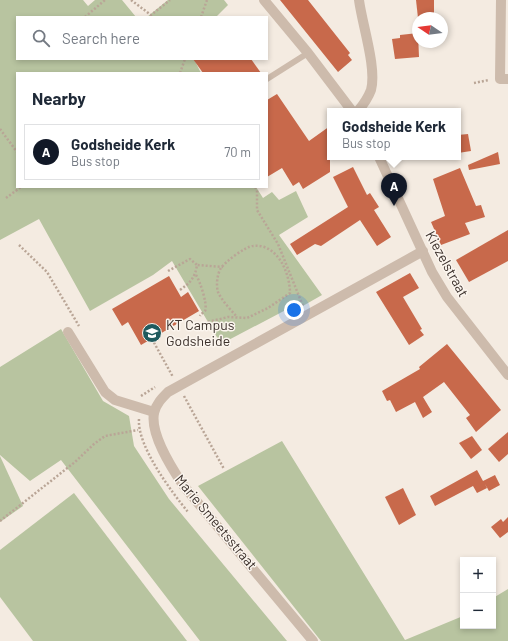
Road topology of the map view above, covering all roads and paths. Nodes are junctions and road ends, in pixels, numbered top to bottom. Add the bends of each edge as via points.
1 (105, 0) edge
2 (131, 0) edge
3 (170, 0) edge
4 (207, 0) edge
5 (264, 0) edge
6 (359, 0) edge
7 (501, 0) edge
8 (86, 16) edge
9 (152, 16) edge
10 (201, 16) edge
11 (308, 53) junction
12 (185, 60) edge
13 (182, 69) junction
14 (178, 72) edge
15 (180, 72) edge
16 (268, 78) edge
17 (504, 79) edge
18 (474, 83) dead end
19 (350, 108) edge
20 (360, 108) edge
21 (0, 129) edge
22 (16, 151) edge
23 (380, 160) edge
24 (20, 188) edge
25 (256, 188) edge
26 (6, 198) dead end
27 (423, 251) junction
28 (197, 265) junction
29 (223, 266) junction
30 (168, 271) dead end
31 (196, 276) junction
32 (180, 290) dead end
33 (310, 303) dead end
34 (304, 306) junction
35 (297, 310) dead end
36 (200, 316) dead end
37 (237, 317) junction
38 (208, 322) dead end
39 (68, 332) dead end
40 (152, 339) dead end
41 (180, 374) dead end
42 (508, 375) edge
43 (173, 377) junction
44 (167, 381) dead end
45 (160, 384) dead end
46 (178, 387) junction
47 (140, 409) junction
48 (154, 412) junction
49 (138, 430) junction
50 (224, 469) dead end
51 (191, 515) dead end
52 (0, 521) edge
53 (313, 641) edge

1 - 8 path
2 - 9 path
3 - 9 path
4 - 10 path
5 - 11 street
6 - 20 street via 372,72 371,90
7 - 17 street
11 - 16 lane
11 - 19 street
12 - 13 path
13 - 14 path
13 - 15 path
17 - 18 path
21 - 22 path
23 - 27 street, Kiezelstraat
24 - 26 path
25 - 34 path via 257,210 278,244
27 - 42 street, Kiezelstraat via 447,297
27 - 46 street
28 - 29 path
28 - 30 path via 190,259
28 - 31 path
29 - 37 path via 218,279 218,292
29 - 37 path via 237,254 253,246 268,248 279,258 290,280 290,294 247,318
31 - 32 path
31 - 36 path via 200,281 206,306
33 - 34 path
34 - 35 path
37 - 38 path
39 - 47 street via 105,392 115,400
40 - 43 path
41 - 43 path
43 - 44 path
43 - 46 path
45 - 47 path via 141,395
46 - 48 street via 159,401
46 - 50 path
47 - 48 street
47 - 49 path
48 - 53 street, Marie Smeetsstraat via 156,433 183,485
49 - 51 path, Marie Smeetsstraat via 171,492
49 - 52 path via 105,436

